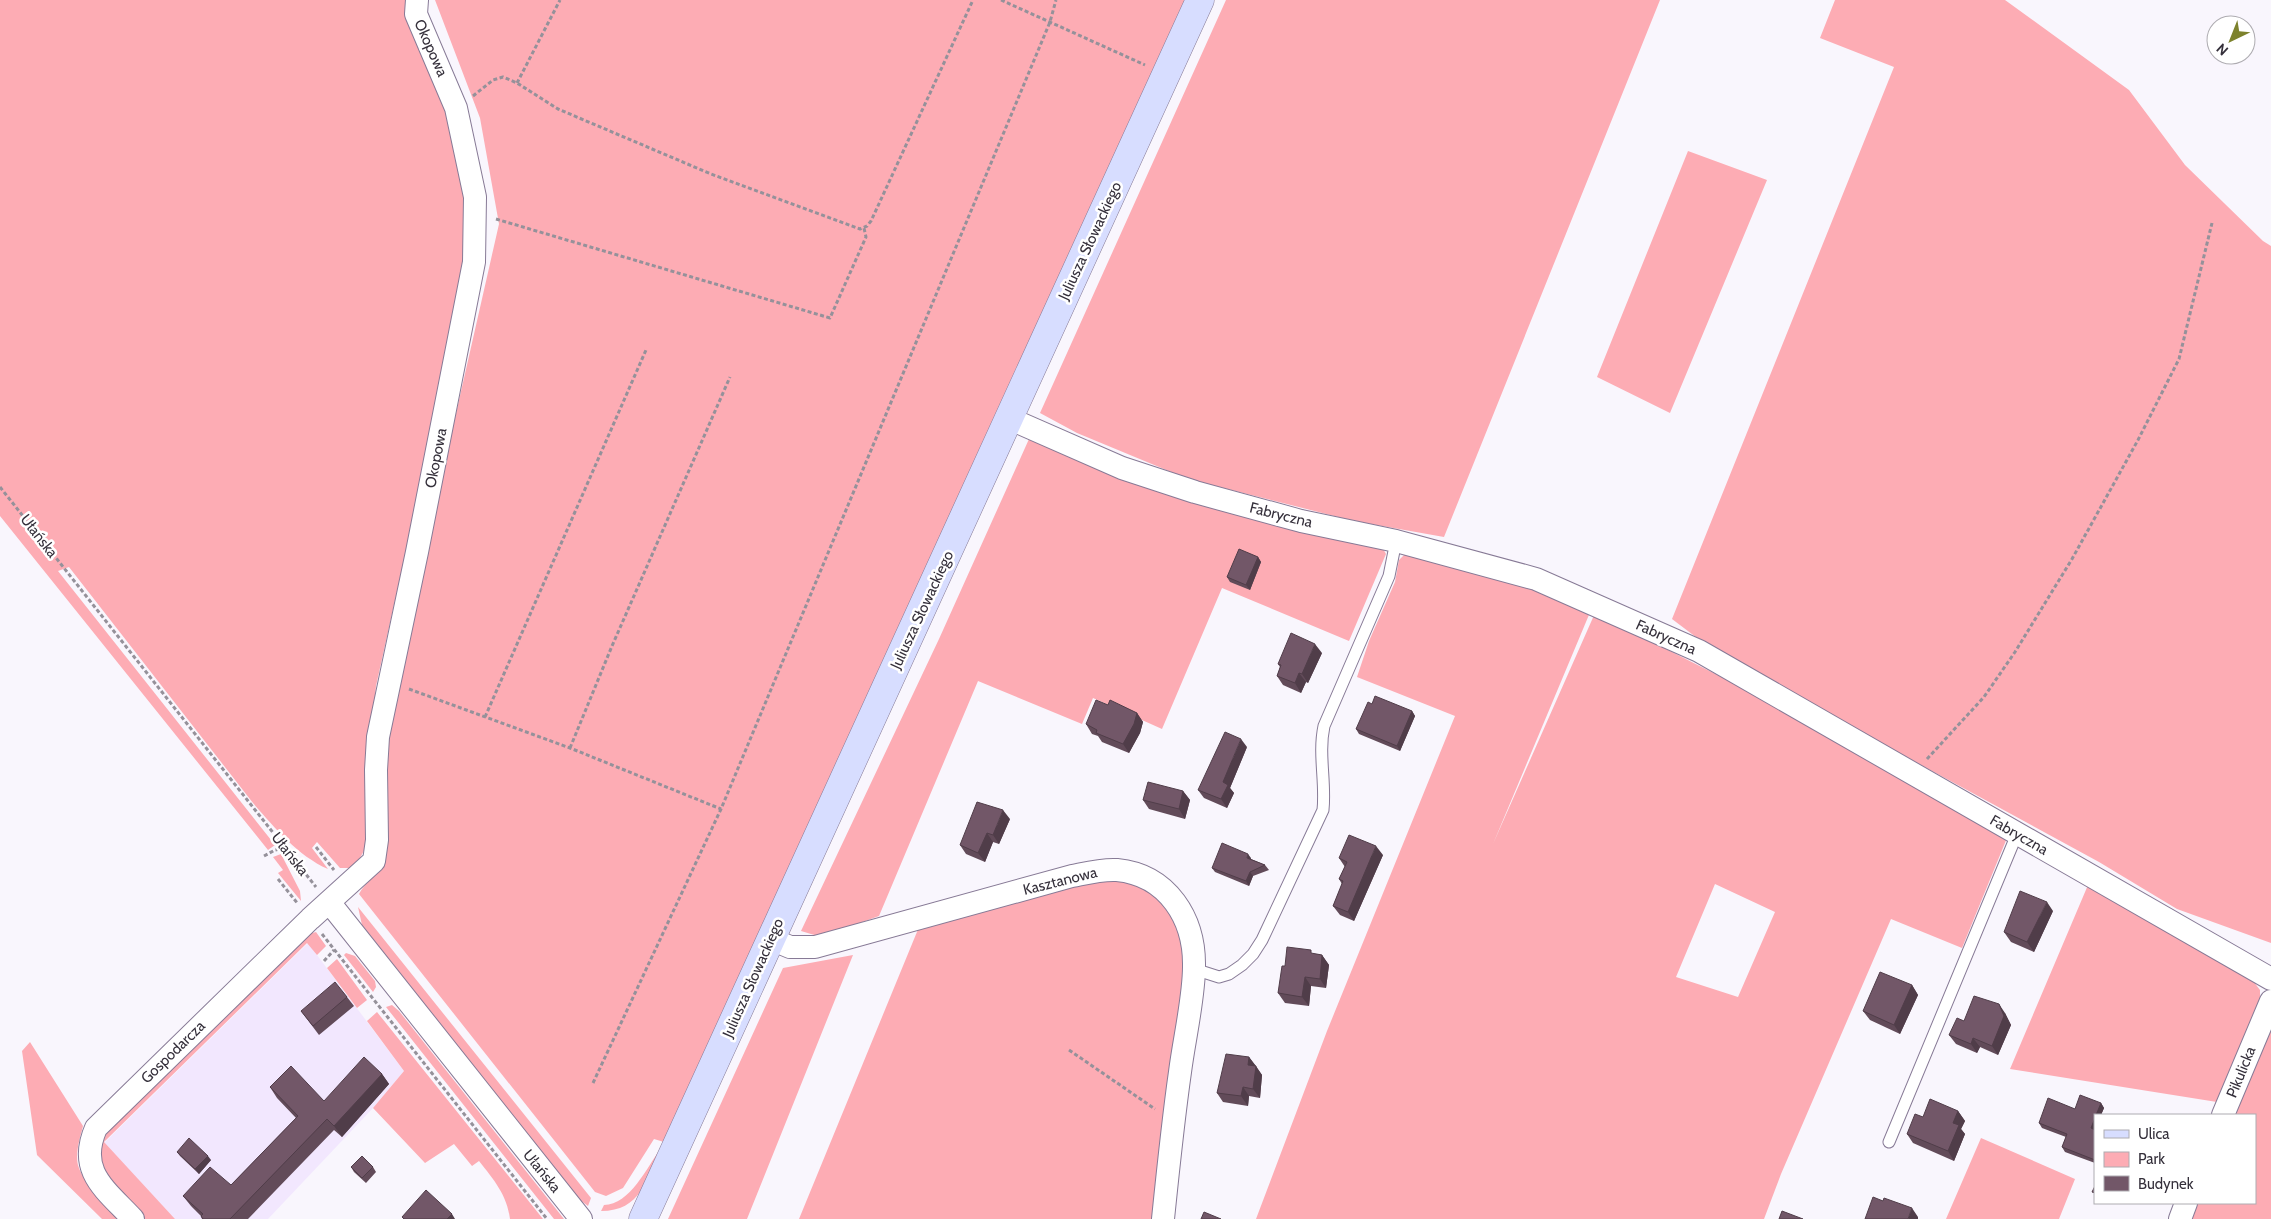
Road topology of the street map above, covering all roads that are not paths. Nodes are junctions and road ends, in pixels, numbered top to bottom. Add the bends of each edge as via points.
1 (417, 0) edge
2 (1200, 0) edge
3 (1008, 418) junction
4 (1396, 541) junction
5 (2017, 834) junction
6 (329, 902) junction
7 (771, 939) junction
8 (1194, 969) junction
9 (2271, 979) edge
10 (2271, 1001) edge
11 (2223, 1114) edge
12 (1888, 1142) dead end
13 (2186, 1204) edge
14 (133, 1219) edge
15 (581, 1219) edge
16 (643, 1219) edge
17 (1163, 1219) edge
18 (2180, 1219) edge

1 - 6 street, Okopowa via 416,14 456,108 475,197 472,272 378,737 374,861
2 - 3 street, Juliusza Słowackiego
3 - 4 street, Fabryczna via 1122,468 1195,492 1301,521
3 - 7 street, Juliusza Słowackiego
4 - 5 street, Fabryczna via 1536,579 1700,651
4 - 8 lane via 1389,576 1324,726 1320,742 1323,810 1266,932 1253,954 1230,974 1219,977
5 - 9 street, Fabryczna
5 - 12 lane
6 - 14 street, Gospodarcza via 96,1128 88,1144 89,1164
6 - 15 street, Ułańska
7 - 8 street, Kasztanowa via 790,947 815,947 1072,876 1116,870 1154,883 1175,901 1190,933
7 - 16 street, Juliusza Słowackiego
8 - 17 street, Kasztanowa
10 - 11 street, Pikulicka
13 - 18 street

